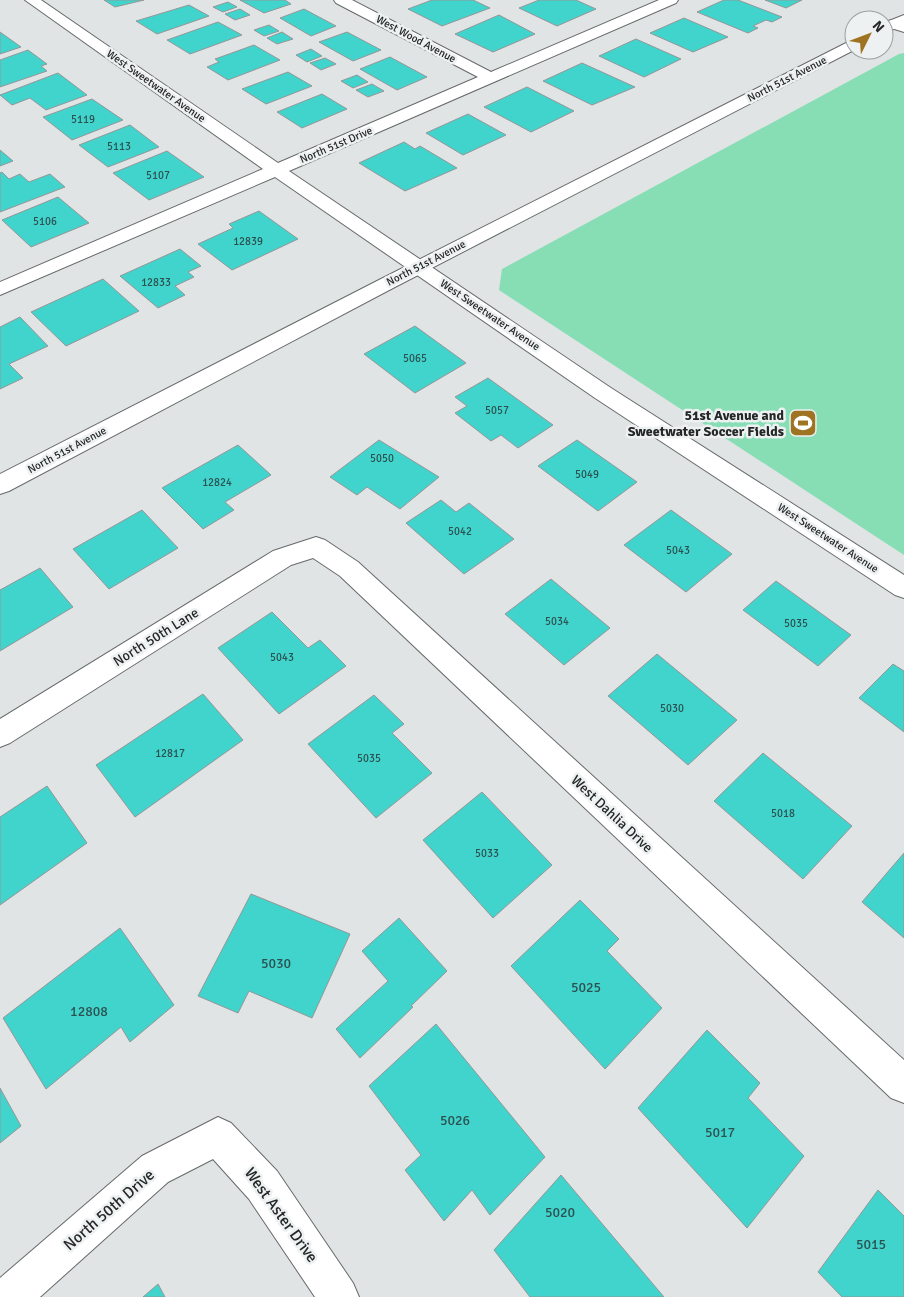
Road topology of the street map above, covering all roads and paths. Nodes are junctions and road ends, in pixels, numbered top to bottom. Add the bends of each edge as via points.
1 (32, 0) edge
2 (341, 0) edge
3 (672, 0) edge
4 (844, 49) edge
5 (490, 78) junction
6 (276, 170) junction
7 (420, 267) junction
8 (0, 289) edge
9 (0, 485) edge
10 (316, 547) joint
11 (904, 588) edge
12 (0, 734) edge
13 (904, 1085) edge
14 (218, 1136) joint
15 (9, 1297) edge
16 (339, 1297) edge

1 - 6 street, West Sweetwater Avenue
2 - 5 street, West Wood Avenue
3 - 5 street, North 51st Drive via 640,7
4 - 7 street, North 51st Avenue
5 - 6 street, North 51st Drive
6 - 7 street, West Sweetwater Avenue
6 - 8 street, North 51st Drive
7 - 9 street, North 51st Avenue
7 - 11 street, West Sweetwater Avenue via 603,393
10 - 12 street, North 50th Lane via 282,558
10 - 13 street, West Dahlia Drive via 348,569
14 - 15 street, North 50th Drive via 155,1169
14 - 16 street, West Aster Drive via 263,1185

